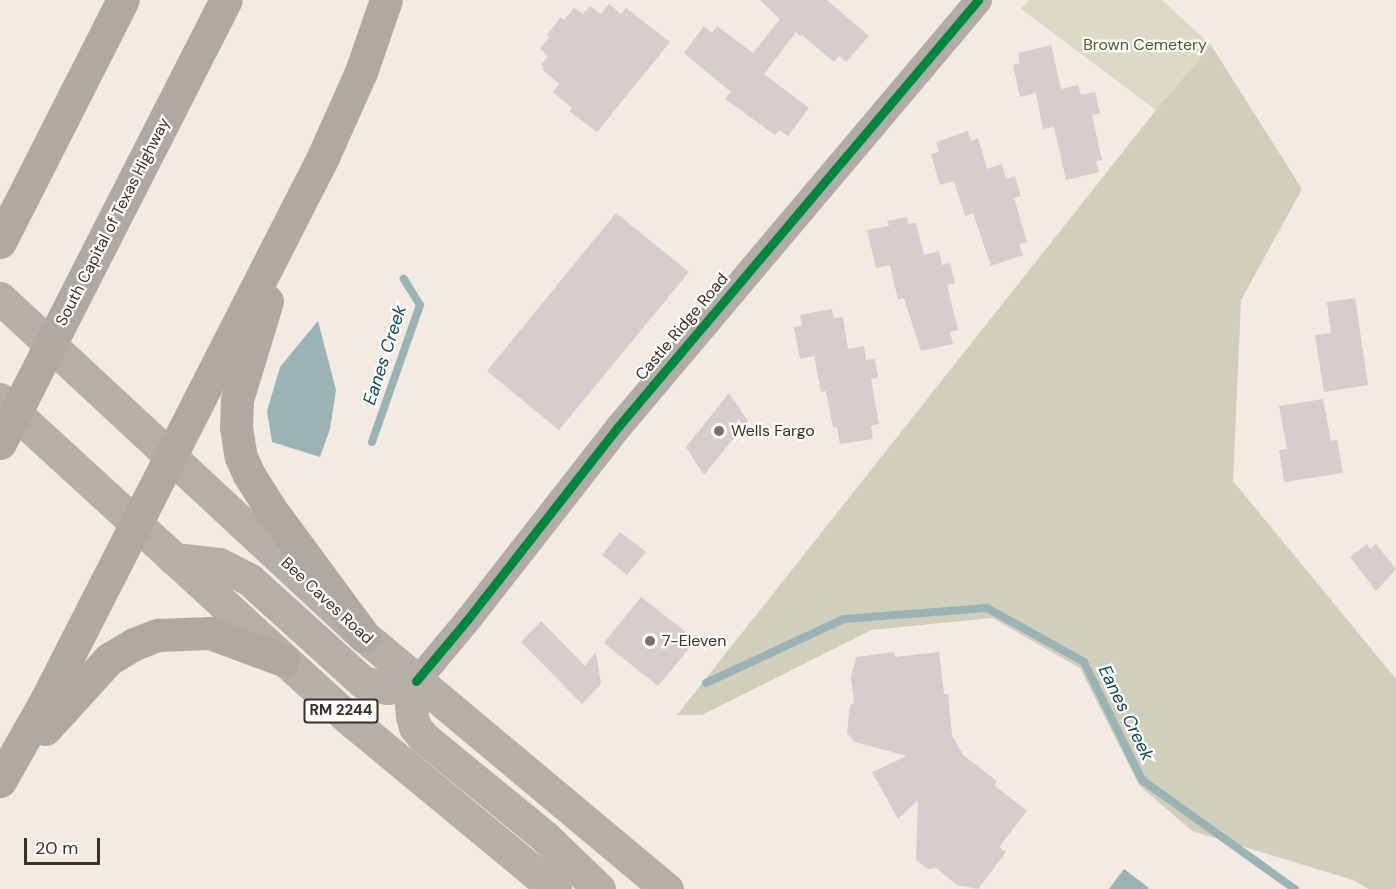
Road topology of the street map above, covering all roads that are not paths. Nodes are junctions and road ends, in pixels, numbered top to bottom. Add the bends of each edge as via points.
1 (123, 0) edge
2 (226, 0) edge
3 (386, 0) edge
4 (978, 0) edge
5 (301, 198) junction
6 (0, 242) edge
7 (0, 298) edge
8 (0, 399) edge
9 (0, 443) edge
10 (170, 456) junction
11 (136, 524) junction
12 (174, 560) junction
13 (364, 636) junction
14 (283, 660) junction
15 (416, 681) junction
16 (0, 781) edge
17 (555, 889) edge
18 (599, 889) edge
19 (667, 889) edge

1 - 6 highway
2 - 9 highway, South Capital of Texas Highway
3 - 5 highway via 347,104
4 - 15 street, Castle Ridge Road via 617,428
5 - 10 highway
5 - 13 highway via 240,386 236,413 238,442 257,490
7 - 10 main road, Bee Caves Road
8 - 11 main road, RM 2244
10 - 11 highway
10 - 13 main road, Bee Caves Road
11 - 12 main road, RM 2244
11 - 16 highway
12 - 14 main road, RM 2244
12 - 15 main road via 219,564 249,580 363,682 387,688
13 - 15 main road, Bee Caves Road
14 - 16 highway via 210,633 158,635 140,641 99,668
14 - 17 main road, RM 2244 via 424,783
15 - 18 main road via 412,716 423,737 545,837
15 - 19 main road, Bee Caves Road

